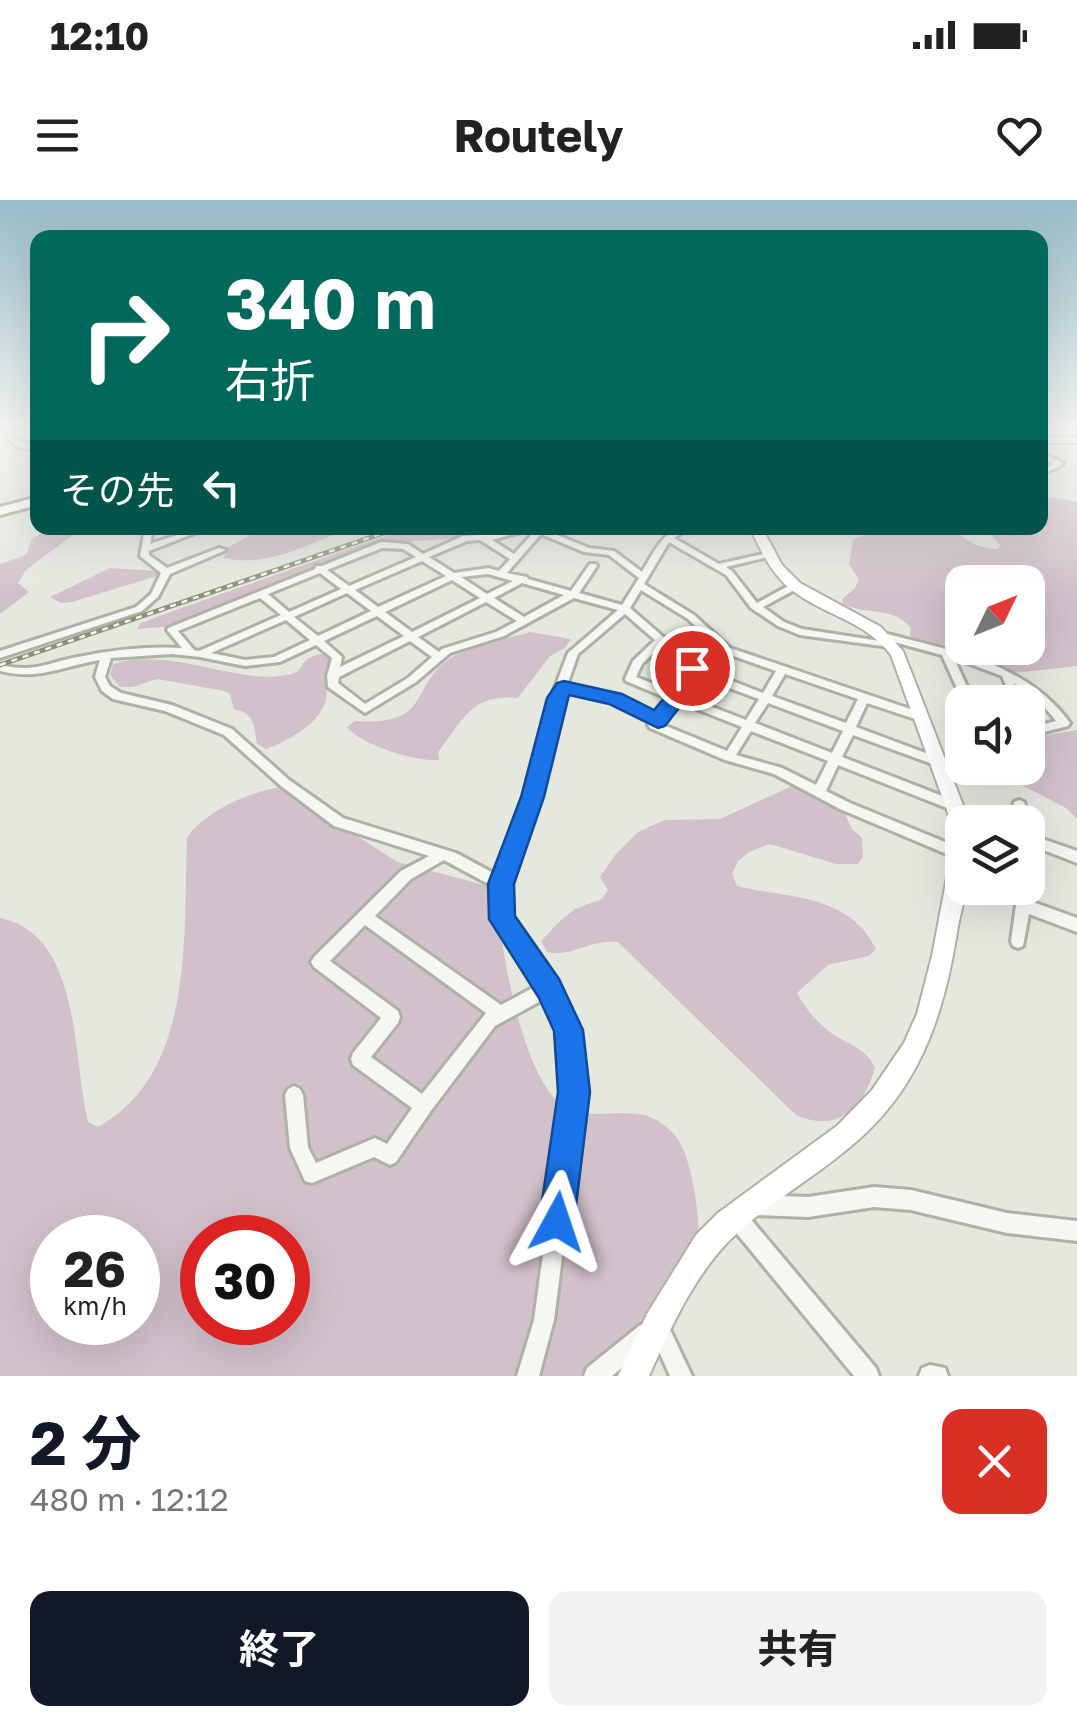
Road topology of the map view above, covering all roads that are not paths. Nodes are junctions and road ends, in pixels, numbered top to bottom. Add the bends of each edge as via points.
1 (30, 503) edge
2 (0, 511) edge
3 (148, 535) edge
4 (185, 535) edge
5 (495, 535) edge
6 (536, 535) edge
7 (552, 535) edge
8 (672, 535) edge
9 (760, 535) edge
10 (483, 538) junction
11 (668, 538) junction
12 (146, 549) junction
13 (222, 550) dead end
14 (769, 554) junction
15 (419, 555) junction
16 (515, 558) junction
17 (594, 566) dead end
18 (720, 566) junction
19 (319, 568) junction
20 (166, 572) junction
21 (500, 574) junction
22 (452, 576) junction
23 (524, 580) junction
24 (641, 581) junction
25 (795, 586) junction
26 (346, 588) junction
27 (260, 593) junction
28 (575, 593) junction
29 (488, 598) junction
30 (756, 607) junction
31 (625, 609) junction
32 (378, 612) junction
33 (286, 616) junction
34 (525, 622) junction
35 (412, 636) junction
36 (316, 641) junction
37 (660, 641) junction
38 (889, 641) junction
39 (715, 642) junction
40 (945, 652) edge
41 (195, 653) junction
42 (0, 656) edge
43 (439, 656) junction
44 (106, 657) junction
45 (984, 665) edge
46 (0, 668) edge
47 (694, 670) junction
48 (781, 672) junction
49 (332, 676) junction
50 (1005, 676) junction
51 (1010, 685) edge
52 (1019, 685) edge
53 (564, 688) junction
54 (676, 698) junction
55 (768, 698) junction
56 (864, 698) junction
57 (1045, 702) edge
58 (921, 717) junction
59 (658, 720) junction
60 (1045, 726) edge
61 (748, 727) junction
62 (850, 729) junction
63 (729, 757) junction
64 (836, 761) junction
65 (938, 762) junction
66 (945, 762) edge
67 (820, 791) junction
68 (945, 805) edge
69 (954, 805) edge
70 (1045, 845) edge
71 (945, 847) edge
72 (442, 855) junction
73 (1077, 857) edge
74 (501, 884) junction
75 (951, 905) edge
76 (1023, 905) joint
77 (364, 916) junction
78 (1077, 925) edge
79 (1018, 941) dead end
80 (549, 988) junction
81 (500, 1014) junction
82 (294, 1095) dead end
83 (424, 1106) junction
84 (744, 1211) junction
85 (1077, 1231) edge
86 (657, 1324) junction
87 (528, 1376) edge
88 (595, 1376) edge
89 (633, 1376) edge
90 (681, 1376) edge
91 (868, 1376) edge

1 - 2 highway
3 - 12 street
4 - 12 street
5 - 10 street
6 - 16 street
7 - 24 street via 611,553
8 - 11 street
9 - 14 street
10 - 15 street
10 - 16 street
11 - 18 street
11 - 24 street
12 - 20 street via 144,556
13 - 20 street
14 - 18 street
14 - 25 street
15 - 19 street via 402,544 373,546
15 - 22 street
15 - 26 street
16 - 21 street
17 - 28 street
18 - 30 street
19 - 26 street
19 - 27 street
20 - 42 street via 139,609
21 - 22 street
21 - 23 street
22 - 29 street
22 - 32 street
23 - 28 street
23 - 29 street
24 - 31 street
24 - 39 street
25 - 30 street
25 - 38 street via 859,616
26 - 32 street
26 - 33 street
27 - 33 street
27 - 41 street via 172,630
28 - 31 street
28 - 34 street
29 - 34 street
29 - 35 street
30 - 38 street via 800,632
31 - 37 street
31 - 53 street via 573,653
32 - 35 street
32 - 36 street
33 - 36 street
33 - 41 street
34 - 43 street
35 - 43 street
35 - 49 street
36 - 41 street via 262,663
36 - 49 street via 336,657
37 - 47 street
37 - 54 street via 630,680
38 - 40 street
38 - 58 street
39 - 47 street
39 - 48 street
41 - 44 street
43 - 49 street via 365,709 332,684
44 - 46 street via 39,674
44 - 72 street via 100,677 111,693 207,721 340,822
45 - 50 street
47 - 54 street
47 - 55 street
48 - 55 street
48 - 56 street
50 - 51 street
50 - 52 street
53 - 59 street via 615,699
53 - 74 street
54 - 59 street
54 - 61 street
55 - 61 street
55 - 62 street
56 - 58 street
56 - 62 street
57 - 60 street via 1064,723
58 - 65 street
59 - 63 street via 654,725 671,734
61 - 63 street
61 - 64 street
62 - 64 street
62 - 65 street
63 - 67 street
64 - 67 street
64 - 68 street
65 - 66 street
65 - 69 street
67 - 71 street
70 - 73 street
72 - 74 street
72 - 77 street via 406,875
74 - 80 street via 502,919
75 - 84 street via 928,1015 881,1099 847,1134
76 - 78 street
76 - 79 street
77 - 81 street
77 - 83 street via 319,962 392,1017 359,1059
80 - 81 street
80 - 87 street via 568,1030 574,1092 544,1320
81 - 83 street
82 - 83 street via 298,1148 312,1174 376,1147 390,1156
84 - 85 street via 874,1197
84 - 86 street via 706,1245
84 - 91 street
86 - 88 street
86 - 89 street
86 - 90 street

